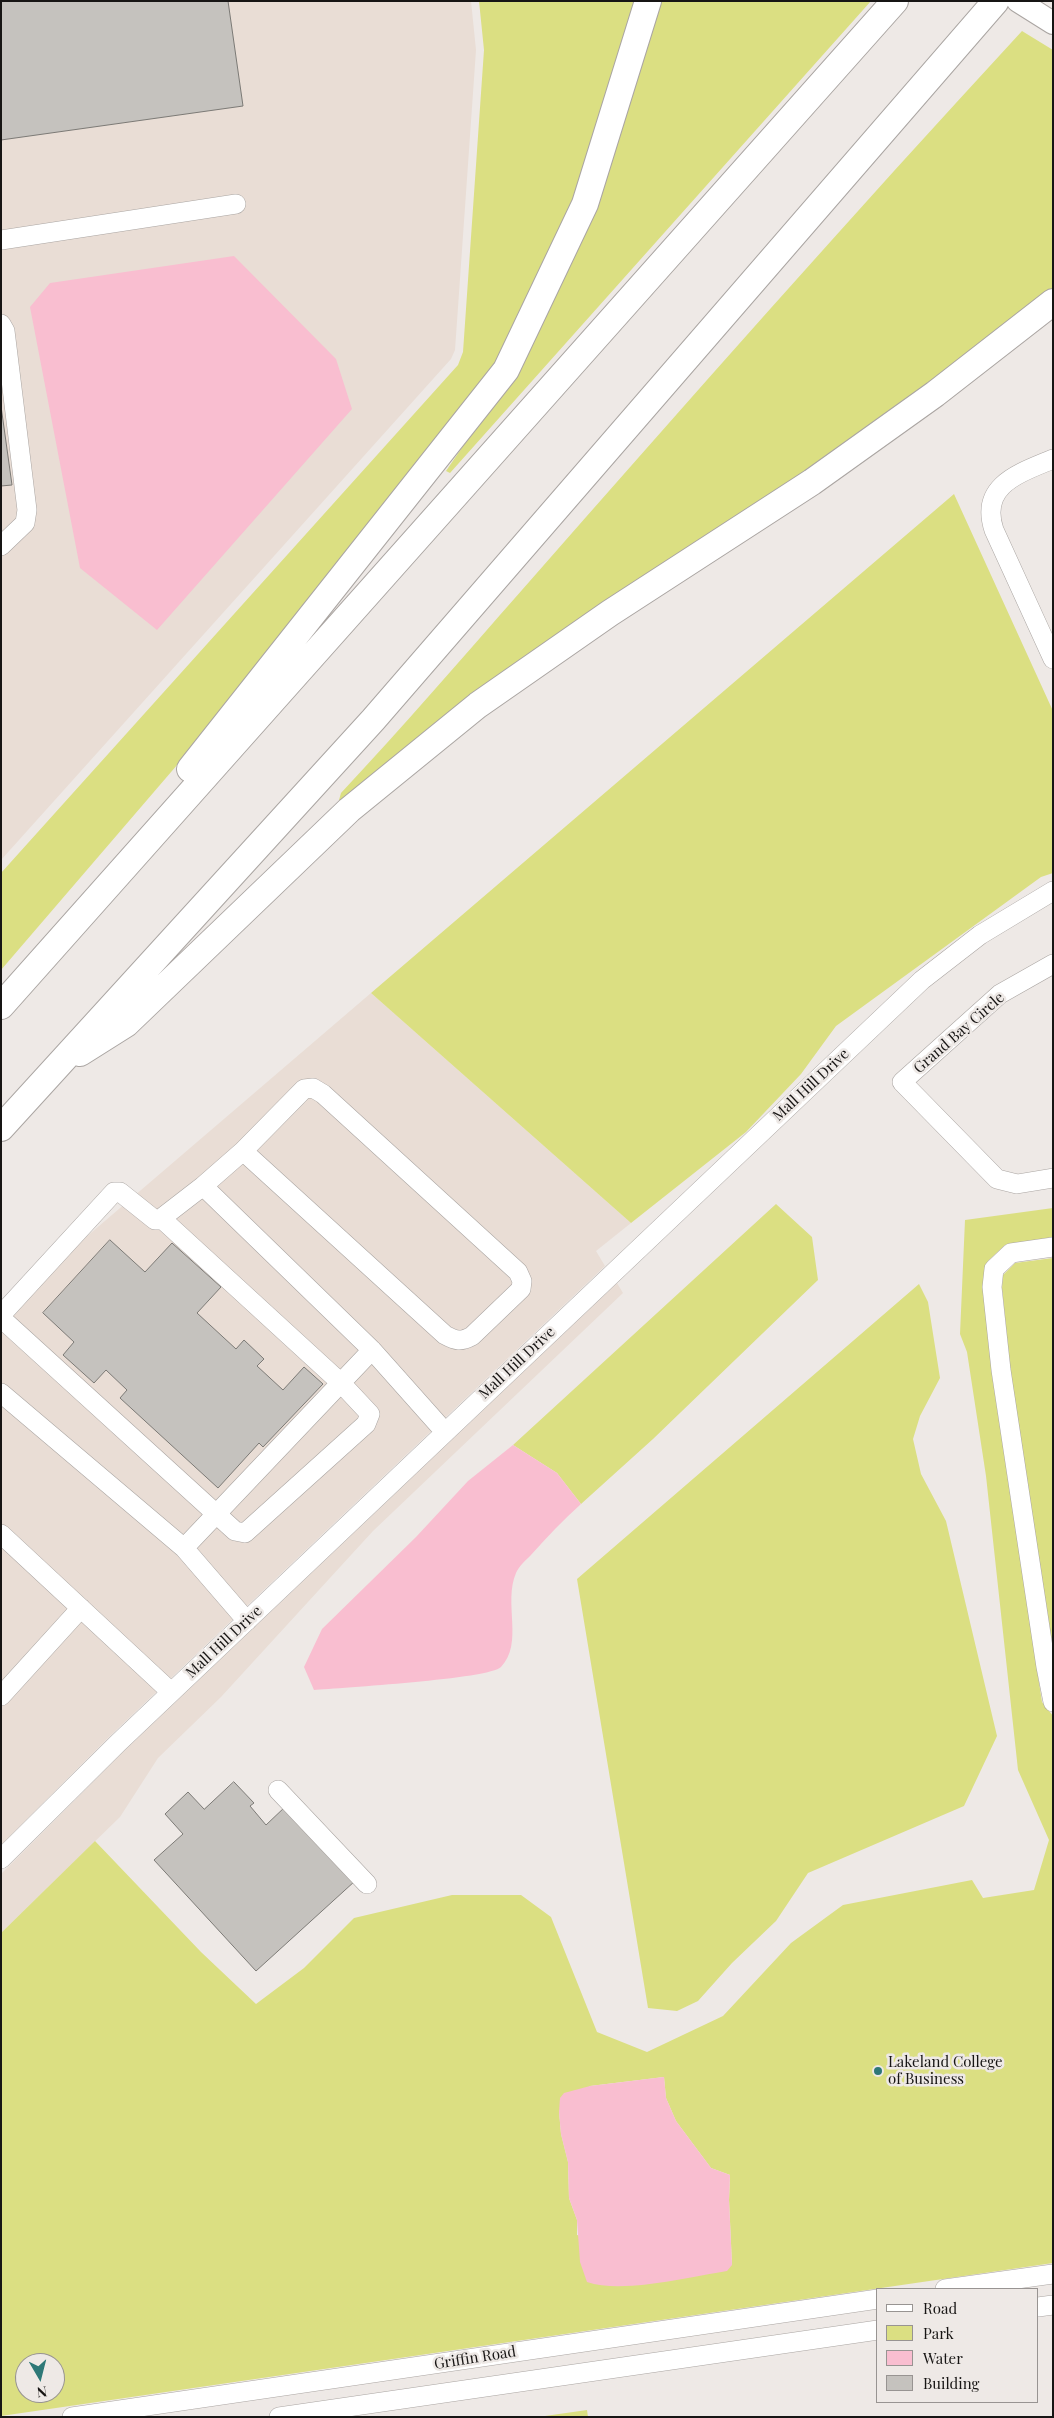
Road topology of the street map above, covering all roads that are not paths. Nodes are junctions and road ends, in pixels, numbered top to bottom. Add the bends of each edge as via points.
1 (895, 1) edge
2 (996, 1) edge
3 (1018, 1) edge
4 (647, 2) edge
5 (1053, 23) edge
6 (236, 204) dead end
7 (1, 240) edge
8 (1053, 302) edge
9 (1, 324) edge
10 (1053, 459) edge
11 (1, 546) edge
12 (1053, 659) edge
13 (1053, 891) edge
14 (1053, 964) edge
15 (8, 999) edge
16 (54, 1069) junction
17 (1, 1128) edge
18 (243, 1151) junction
19 (1053, 1178) edge
20 (203, 1186) junction
21 (162, 1219) junction
22 (1053, 1248) edge
23 (1, 1316) edge
24 (372, 1350) junction
25 (341, 1383) junction
26 (1, 1393) edge
27 (445, 1432) junction
28 (217, 1513) junction
29 (1, 1534) edge
30 (184, 1548) junction
31 (80, 1608) junction
32 (247, 1621) junction
33 (1049, 1667) edge
34 (171, 1692) junction
35 (1, 1696) edge
36 (1053, 1702) edge
37 (278, 1790) dead end
38 (1, 1860) edge
39 (367, 1884) dead end
40 (1053, 2274) edge
41 (952, 2288) edge
42 (876, 2299) edge
43 (1053, 2305) edge
44 (1039, 2307) edge
45 (876, 2330) edge
46 (72, 2417) edge
47 (279, 2417) edge

1 - 15 highway
2 - 16 highway via 373,720
3 - 5 main road
4 - 15 highway via 584,204 506,370
6 - 7 street
8 - 16 highway via 935,394 812,482 610,613 478,705 349,810 126,1024
9 - 11 street via 5,331 27,510 25,523
10 - 12 street via 1005,482 996,492 991,514 994,530
13 - 27 street, Mall Hill Drive via 980,935 922,980
14 - 19 street, Grand Bay Circle via 1000,994 902,1082 997,1179 1017,1184
16 - 17 highway
18 - 18 street via 304,1090 313,1088 518,1272 521,1289 472,1336 455,1341
18 - 20 street
20 - 21 street
20 - 24 street
21 - 23 street via 155,1220 120,1192 114,1192
21 - 25 street
22 - 33 street via 1011,1253 994,1269 992,1287 1001,1370
23 - 28 street
24 - 25 street
24 - 27 street
25 - 28 street
25 - 28 street via 367,1410 369,1420 366,1424 245,1533 238,1533
26 - 30 street
27 - 32 street, Mall Hill Drive
28 - 30 street
29 - 31 street
30 - 32 street
31 - 34 street
31 - 35 street
32 - 34 street, Mall Hill Drive
33 - 36 street
34 - 38 street, Mall Hill Drive
37 - 39 street
40 - 41 street
42 - 46 street, Griffin Road
43 - 44 street
45 - 47 street, Griffin Road

